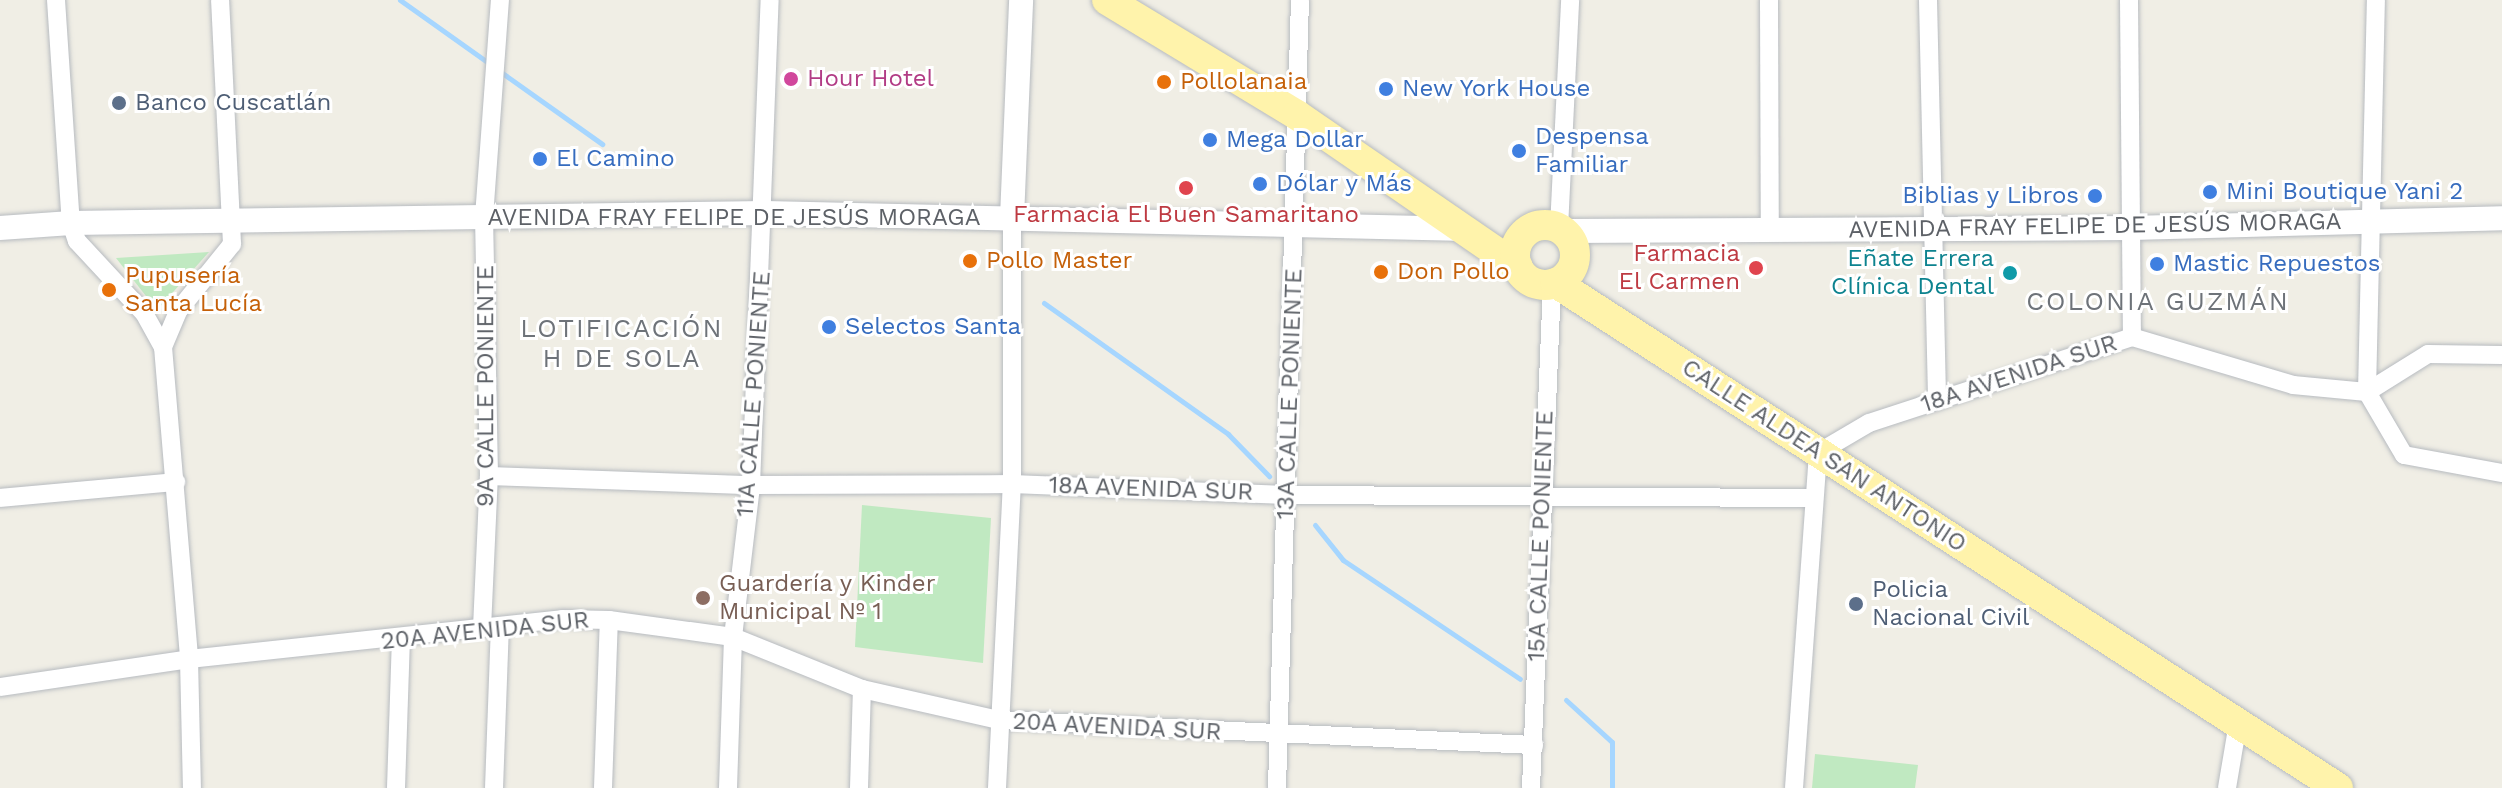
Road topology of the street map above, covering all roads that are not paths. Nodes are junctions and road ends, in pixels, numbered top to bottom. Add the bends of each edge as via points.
1 (56, 0) edge
2 (220, 0) edge
3 (500, 0) edge
4 (770, 0) edge
5 (1021, 0) edge
6 (1107, 0) edge
7 (1300, 0) edge
8 (1570, 0) edge
9 (1769, 0) edge
10 (1928, 0) edge
11 (2129, 0) edge
12 (2376, 0) edge
13 (1297, 115) junction
14 (765, 213) junction
15 (484, 217) junction
16 (1012, 218) junction
17 (2502, 218) edge
18 (2370, 222) junction
19 (71, 223) junction
20 (234, 223) junction
21 (1930, 226) junction
22 (1295, 227) junction
23 (0, 228) edge
24 (2131, 228) junction
25 (1469, 229) junction
26 (1770, 231) junction
27 (1563, 251) junction
28 (1518, 267) junction
29 (2132, 337) junction
30 (163, 347) junction
31 (2502, 355) edge
32 (2367, 392) junction
33 (1937, 401) junction
34 (1818, 453) junction
35 (2502, 473) edge
36 (489, 476) junction
37 (176, 482) junction
38 (1012, 484) junction
39 (751, 485) junction
40 (1541, 494) junction
41 (1286, 495) junction
42 (0, 498) edge
43 (1813, 498) junction
44 (609, 620) junction
45 (491, 627) junction
46 (733, 637) junction
47 (401, 640) junction
48 (189, 659) junction
49 (0, 687) edge
50 (862, 689) junction
51 (999, 720) junction
52 (2238, 723) junction
53 (1280, 736) junction
54 (1534, 745) junction
55 (192, 788) edge
56 (396, 788) edge
57 (494, 788) edge
58 (603, 788) edge
59 (728, 788) edge
60 (859, 788) edge
61 (997, 788) edge
62 (1277, 788) edge
63 (1531, 788) edge
64 (1794, 788) edge
65 (2227, 788) edge
66 (2338, 788) edge

1 - 19 street
2 - 20 street
3 - 15 street, 9A CALLE PONIENTE
4 - 14 street, 11A CALLE PONIENTE
5 - 16 street
6 - 13 main road
7 - 13 street, 13A CALLE PONIENTE
8 - 27 street, 15A CALLE PONIENTE
9 - 26 street
10 - 21 street
11 - 24 street
12 - 18 street
13 - 22 street, 13A CALLE PONIENTE
13 - 25 main road
14 - 15 street, AVENIDA FRAY FELIPE DE JESÚS MORAGA
14 - 16 street, AVENIDA FRAY FELIPE DE JESÚS MORAGA
14 - 39 street, 11A CALLE PONIENTE
15 - 20 street, AVENIDA FRAY FELIPE DE JESÚS MORAGA
15 - 36 street, 9A CALLE PONIENTE
16 - 22 street, AVENIDA FRAY FELIPE DE JESÚS MORAGA
16 - 38 street
17 - 18 street, AVENIDA FRAY FELIPE DE JESÚS MORAGA
18 - 24 street, AVENIDA FRAY FELIPE DE JESÚS MORAGA
18 - 32 street
19 - 20 street, AVENIDA FRAY FELIPE DE JESÚS MORAGA
19 - 23 street, AVENIDA FRAY FELIPE DE JESÚS MORAGA
19 - 30 street via 77,241 144,313
20 - 30 street via 229,251 178,311
21 - 24 street, AVENIDA FRAY FELIPE DE JESÚS MORAGA
21 - 26 street, AVENIDA FRAY FELIPE DE JESÚS MORAGA
21 - 33 street
22 - 25 street, AVENIDA FRAY FELIPE DE JESÚS MORAGA
22 - 41 street, 13A CALLE PONIENTE
24 - 29 street
25 - 27 main road
25 - 28 main road
26 - 27 street, AVENIDA FRAY FELIPE DE JESÚS MORAGA
27 - 28 main road, CALLE ALDEA SAN ANTONIO via 1532,282
27 - 28 main road via 1516,249
27 - 34 main road, CALLE ALDEA SAN ANTONIO via 1593,306
27 - 40 street, 15A CALLE PONIENTE
29 - 32 street, 18A AVENIDA SUR via 2293,385
29 - 33 street, 18A AVENIDA SUR
30 - 37 street
31 - 32 street via 2428,354
32 - 35 street via 2404,455
33 - 34 street, 18A AVENIDA SUR via 1869,423
34 - 43 street
34 - 52 main road, CALLE ALDEA SAN ANTONIO
36 - 39 street, 18A AVENIDA SUR
36 - 45 street, 9A CALLE PONIENTE
37 - 42 street
37 - 48 street
38 - 39 street, 18A AVENIDA SUR
38 - 41 street, 18A AVENIDA SUR
38 - 51 street
39 - 46 street, 11A CALLE PONIENTE
40 - 41 street, 18A AVENIDA SUR
40 - 43 street, 18A AVENIDA SUR
40 - 54 street, 15A CALLE PONIENTE
41 - 53 street, 13A CALLE PONIENTE
43 - 64 street
44 - 45 street, 20A AVENIDA SUR
44 - 46 street, 20A AVENIDA SUR
44 - 58 street
45 - 47 street, 20A AVENIDA SUR
45 - 57 street, 9A CALLE PONIENTE
46 - 50 street, 20A AVENIDA SUR
46 - 59 street, 11A CALLE PONIENTE
47 - 48 street, 20A AVENIDA SUR
47 - 56 street
48 - 49 street, 20A AVENIDA SUR
48 - 55 street
50 - 51 street, 20A AVENIDA SUR
50 - 60 street
51 - 53 street, 20A AVENIDA SUR
51 - 61 street
52 - 65 street
52 - 66 main road, CALLE ALDEA SAN ANTONIO
53 - 54 street, 20A AVENIDA SUR
53 - 62 street, 13A CALLE PONIENTE
54 - 63 street, 15A CALLE PONIENTE

